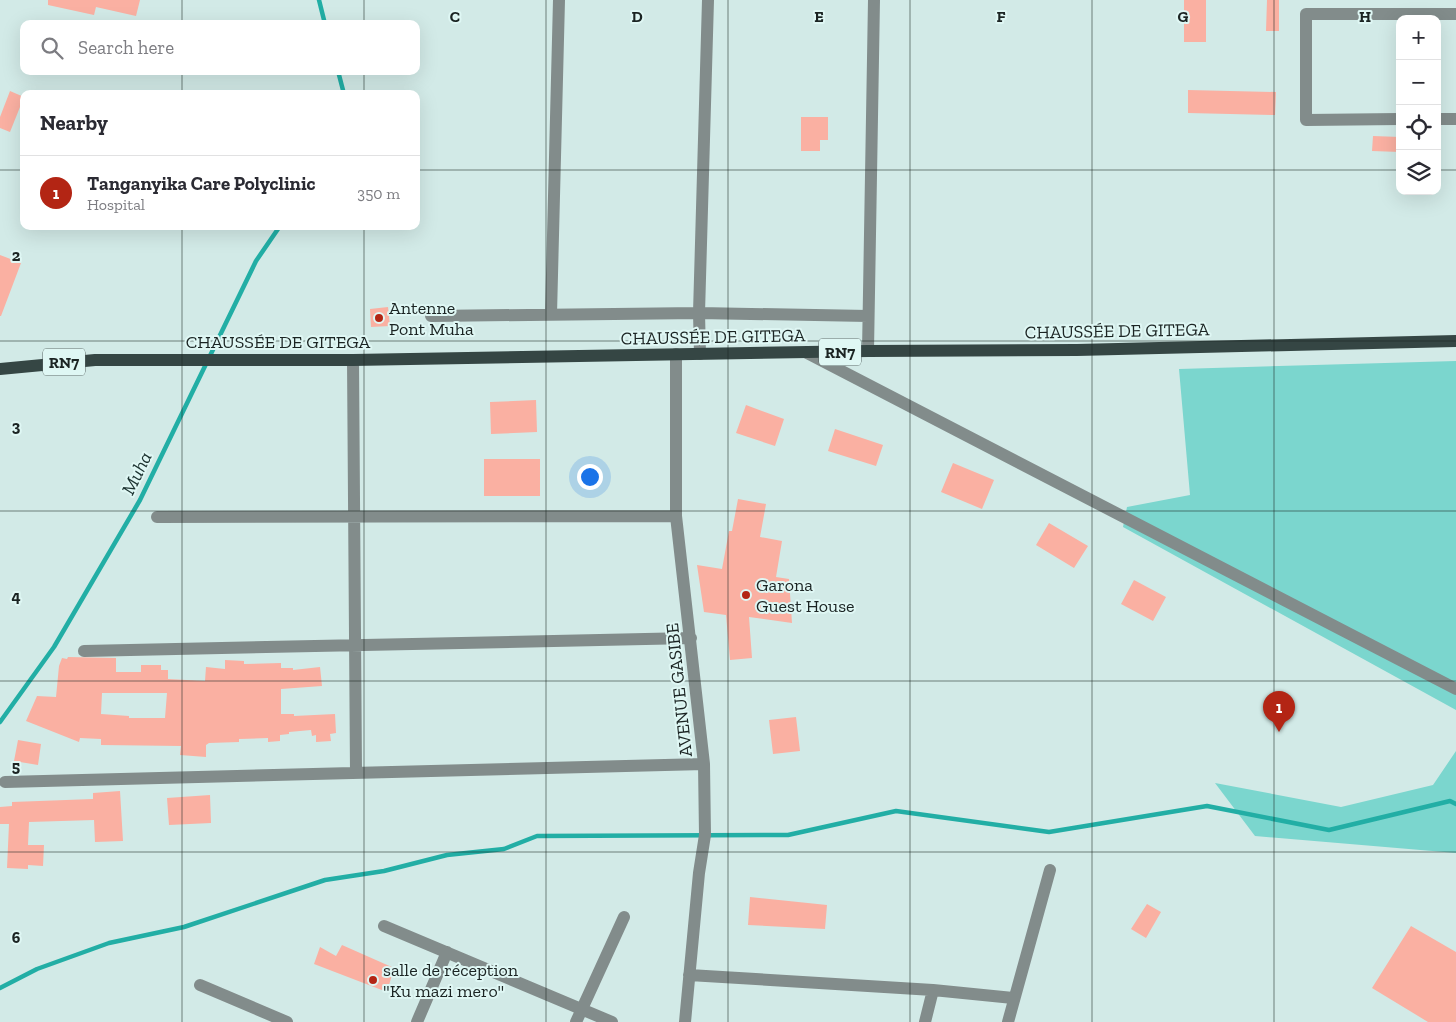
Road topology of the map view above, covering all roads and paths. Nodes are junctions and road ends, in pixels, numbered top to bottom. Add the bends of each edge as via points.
1 (559, 0) edge
2 (708, 0) edge
3 (874, 0) edge
4 (1456, 14) edge
5 (1396, 119) edge
6 (1441, 119) edge
7 (1456, 119) edge
8 (698, 312) junction
9 (551, 314) junction
10 (431, 316) dead end
11 (868, 316) junction
12 (1456, 341) edge
13 (868, 351) junction
14 (676, 354) junction
15 (700, 354) junction
16 (807, 354) junction
17 (352, 360) junction
18 (0, 369) edge
19 (354, 516) junction
20 (676, 516) junction
21 (157, 517) dead end
22 (691, 638) junction
23 (355, 646) junction
24 (84, 651) dead end
25 (1456, 689) edge
26 (704, 764) junction
27 (356, 773) junction
28 (5, 782) dead end
29 (1050, 870) dead end
30 (624, 917) dead end
31 (384, 926) dead end
32 (447, 952) junction
33 (689, 976) junction
34 (200, 985) dead end
35 (933, 990) junction
36 (1013, 998) junction
37 (582, 1008) junction
38 (287, 1022) edge
39 (417, 1022) edge
40 (576, 1022) edge
41 (612, 1022) edge
42 (685, 1022) edge
43 (925, 1022) edge
44 (1008, 1022) edge

1 - 9 street
2 - 8 street
3 - 11 street
4 - 5 street via 1306,14 1306,120
6 - 7 street
8 - 9 street
8 - 11 street
8 - 15 street
9 - 10 street
11 - 13 street
12 - 13 main road, CHAUSSÉE DE GITEGA / RN7 via 1077,350
13 - 16 main road, CHAUSSÉE DE GITEGA / RN7
14 - 15 main road, CHAUSSÉE DE GITEGA / RN7
14 - 17 main road, CHAUSSÉE DE GITEGA / RN7
14 - 20 street, AVENUE GASIBE
15 - 16 main road, CHAUSSÉE DE GITEGA / RN7
16 - 25 street
17 - 18 main road, CHAUSSÉE DE GITEGA / RN7 via 95,360
17 - 19 street
19 - 20 street
19 - 21 street
19 - 23 street
20 - 22 street, AVENUE GASIBE
22 - 23 street
22 - 26 street, AVENUE GASIBE
23 - 24 street
23 - 27 street
26 - 27 street
26 - 33 street, AVENUE GASIBE via 705,836
27 - 28 street
29 - 36 street
30 - 37 street
31 - 32 street
32 - 37 street
32 - 39 street
33 - 35 street
33 - 42 street, AVENUE GASIBE
34 - 38 street
35 - 36 street
35 - 43 street
36 - 44 street
37 - 40 street
37 - 41 street

